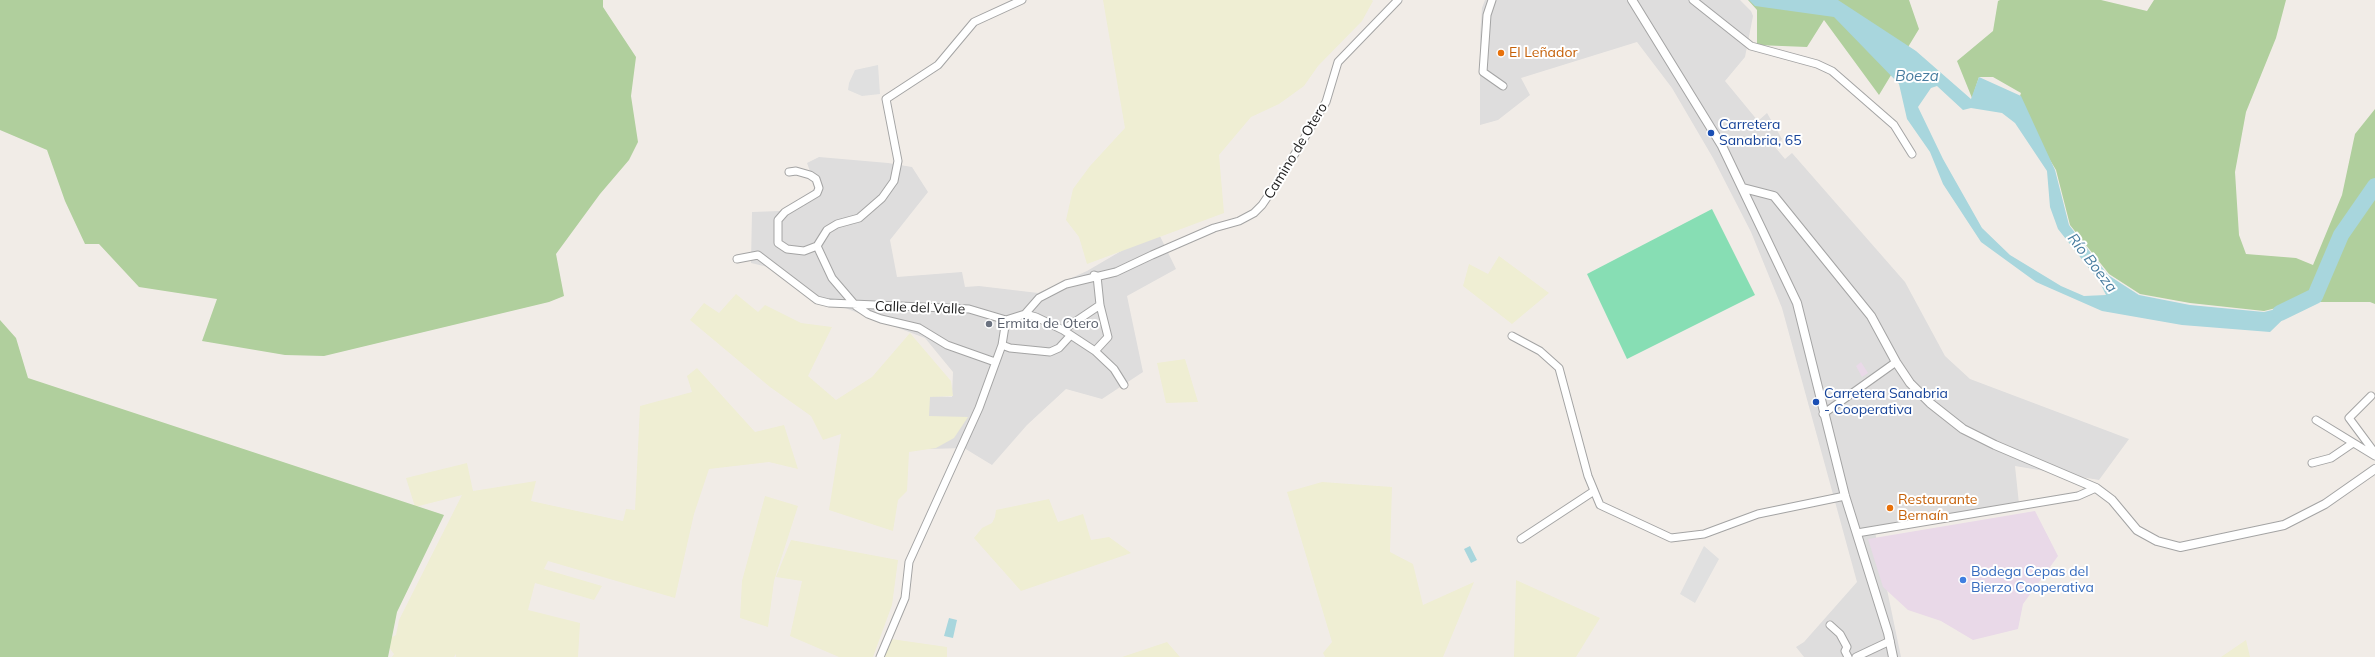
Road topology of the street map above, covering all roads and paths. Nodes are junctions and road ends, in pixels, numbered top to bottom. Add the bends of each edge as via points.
1 (1022, 0) edge
2 (1386, 0) edge
3 (1398, 0) edge
4 (1492, 0) edge
5 (1632, 0) edge
6 (1693, 0) edge
7 (1392, 6) junction
8 (1503, 86) dead end
9 (1912, 154) dead end
10 (789, 172) dead end
11 (1743, 188) junction
12 (817, 246) junction
13 (737, 259) dead end
14 (1094, 275) junction
15 (1100, 305) junction
16 (856, 306) junction
17 (1025, 314) junction
18 (1006, 320) junction
19 (1063, 330) junction
20 (1512, 336) dead end
21 (1072, 337) junction
22 (1002, 345) junction
23 (1095, 351) junction
24 (995, 362) junction
25 (1896, 362) junction
26 (1124, 385) dead end
27 (2371, 396) dead end
28 (1823, 414) junction
29 (2316, 420) dead end
30 (2353, 443) junction
31 (2375, 453) edge
32 (2375, 456) edge
33 (2312, 463) dead end
34 (2375, 470) edge
35 (2096, 488) junction
36 (1594, 492) junction
37 (1845, 496) junction
38 (1857, 533) junction
39 (1521, 539) dead end
40 (1830, 625) dead end
41 (1890, 641) junction
42 (880, 657) edge
43 (1848, 657) edge
44 (1856, 657) edge
45 (1893, 657) edge

1 - 12 street via 974,22 938,65 886,99 898,161 894,180 882,198 859,218 836,224 827,230
2 - 7 street
3 - 7 street, Camino de Otero
4 - 8 street via 1487,15 1483,72
5 - 11 street via 1722,146
6 - 9 street via 1751,46 1817,64 1832,71 1894,125
7 - 14 street, Camino de Otero via 1338,62 1326,102 1262,205 1239,221 1214,228 1116,272
10 - 12 street via 805,172 816,179 819,188 817,193 785,212 778,220 778,243 788,249 804,251
11 - 25 street via 1767,192 1774,196 1871,316
11 - 28 street via 1797,303
12 - 16 street via 832,278
13 - 16 street, Calle del Valle via 758,256 817,300
14 - 15 street
14 - 17 street, Camino de Otero via 1050,292 1034,302
15 - 19 street
15 - 23 street via 1108,337
16 - 18 street, Calle del Valle via 969,309
16 - 24 street via 881,319 919,328 947,345
17 - 18 street
17 - 19 street
18 - 22 street
19 - 21 street
20 - 36 street via 1540,351 1559,368
21 - 22 street via 1050,352
21 - 23 street
22 - 24 street
23 - 26 street via 1114,369
24 - 42 street via 980,408 909,562 905,598
25 - 28 street
25 - 35 street via 1919,393 1964,429
27 - 31 street via 2349,418
28 - 37 street
29 - 30 street
30 - 32 street
30 - 33 street via 2331,458
34 - 35 street via 2325,504 2284,525 2180,546 2147,537 2137,530 2112,500
35 - 38 street via 2078,496
36 - 37 street via 1600,505 1671,538 1704,534 1758,514
36 - 39 street
37 - 38 street
38 - 41 street
40 - 43 street via 1840,634 1847,647 1844,651
41 - 44 street
41 - 45 street

